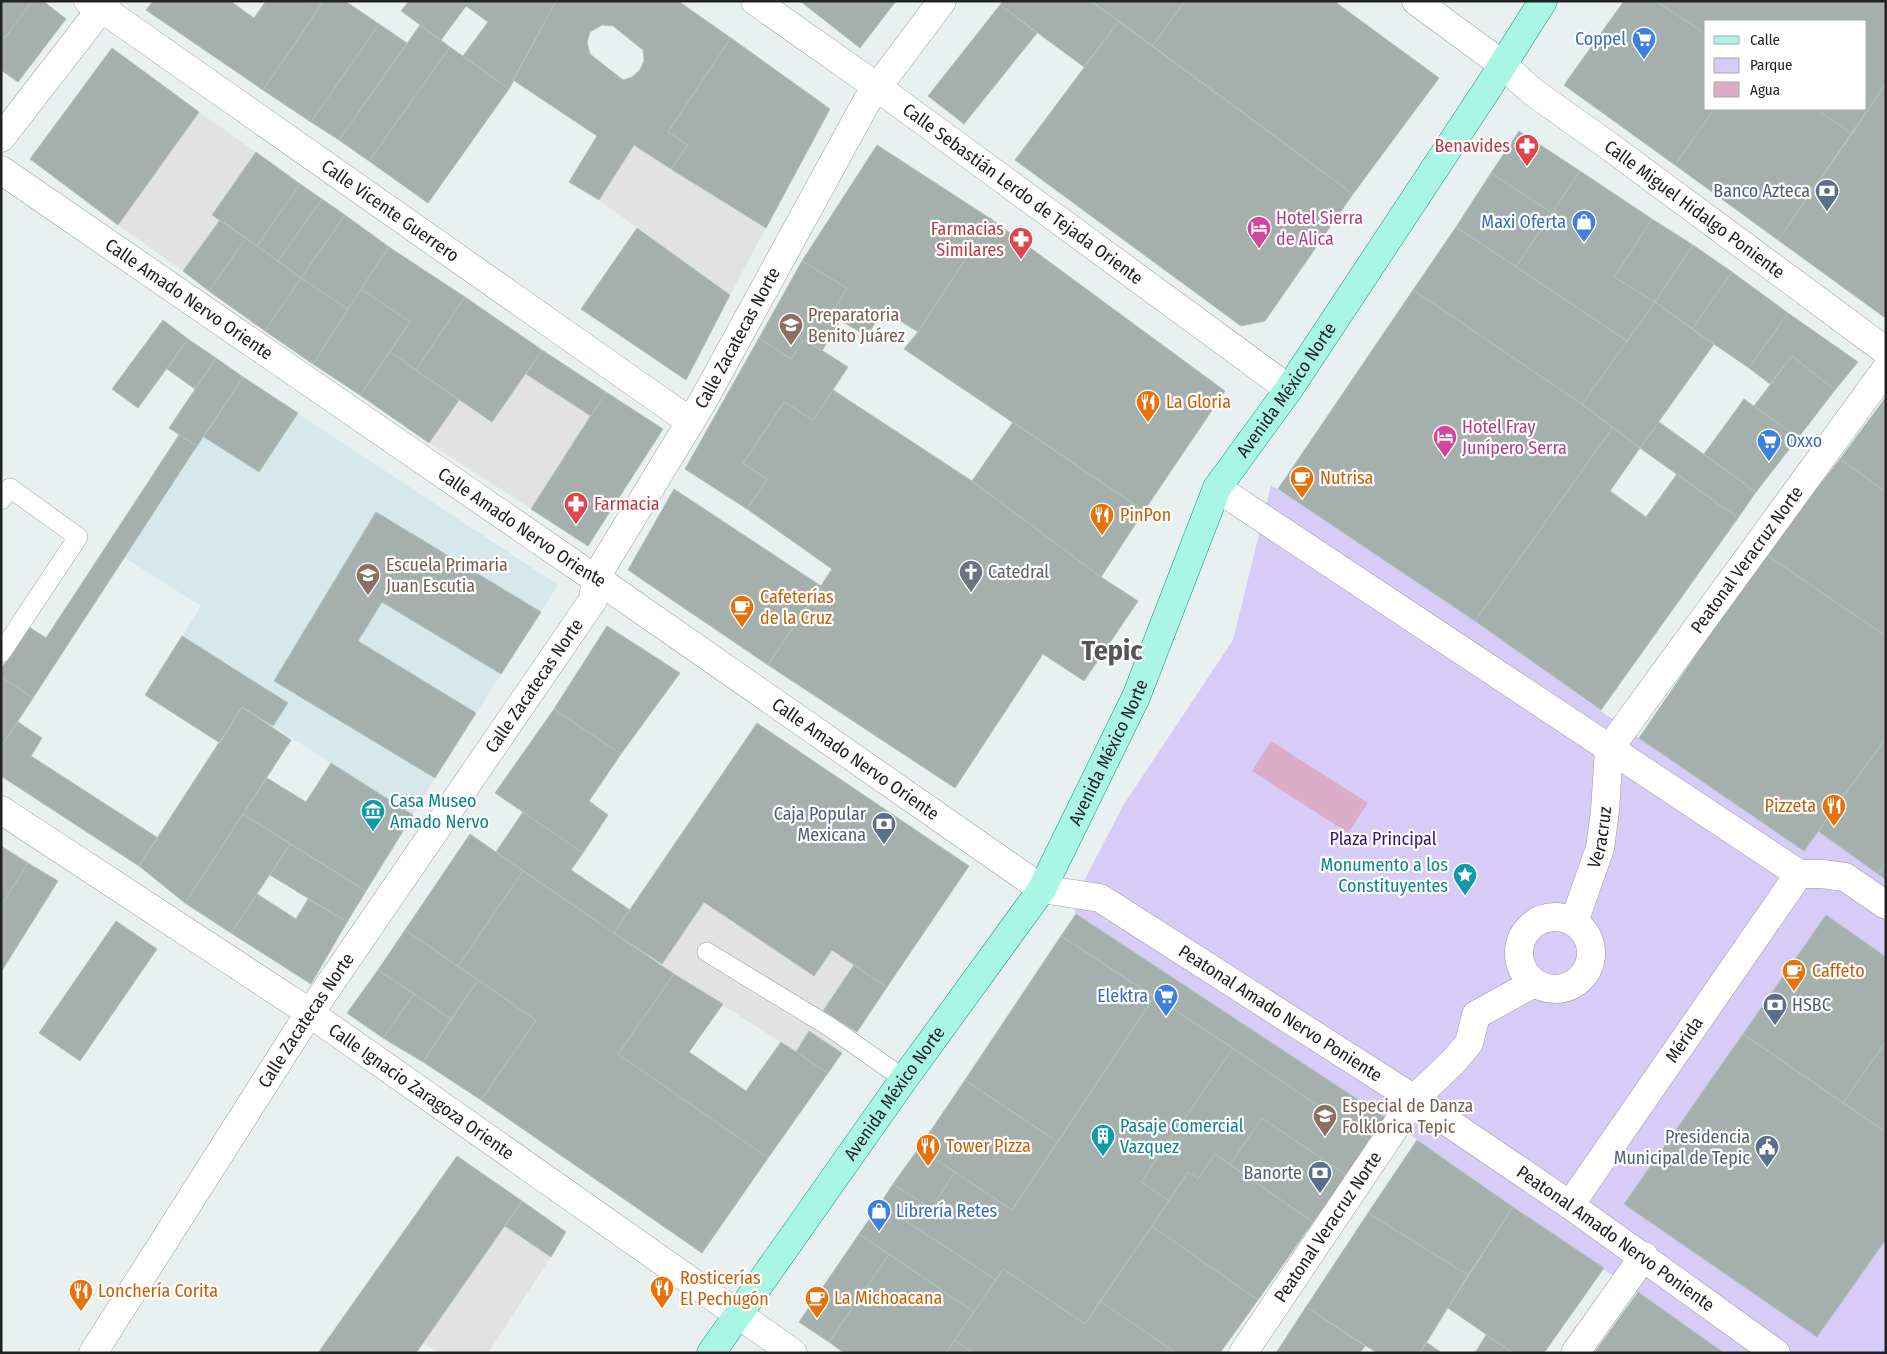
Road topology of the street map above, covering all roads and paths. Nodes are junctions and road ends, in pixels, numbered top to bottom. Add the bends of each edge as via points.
1 (755, 1) edge
2 (942, 1) edge
3 (1416, 1) edge
4 (1544, 1) edge
5 (99, 4) edge
6 (1503, 64) junction
7 (876, 86) junction
8 (1, 138) edge
9 (1, 170) edge
10 (1886, 351) edge
11 (1886, 368) edge
12 (1289, 389) junction
13 (692, 419) junction
14 (1217, 488) junction
15 (1, 500) edge
16 (596, 577) junction
17 (1, 653) edge
18 (1609, 750) junction
19 (1, 810) edge
20 (1799, 874) junction
21 (1042, 889) junction
22 (1886, 905) edge
23 (1574, 922) junction
24 (708, 952) dead end
25 (1534, 983) junction
26 (310, 1014) junction
27 (904, 1078) junction
28 (1414, 1099) junction
29 (1570, 1205) junction
30 (1644, 1256) junction
31 (737, 1314) junction
32 (94, 1353) edge
33 (711, 1353) edge
34 (794, 1353) edge
35 (1243, 1353) edge
36 (1575, 1353) edge
37 (1776, 1353) edge

1 - 7 street, Calle Sebastián Lerdo de Tejada Oriente
2 - 7 street, Calle Zacatecas Norte
3 - 6 street, Calle Miguel Hidalgo Poniente
4 - 6 main road, Avenida México Norte
5 - 8 street
5 - 13 street, Calle Vicente Guerrero via 670,407
6 - 10 street, Calle Miguel Hidalgo Poniente via 1533,92
6 - 12 main road, Avenida México Norte
7 - 12 street, Calle Sebastián Lerdo de Tejada Oriente
7 - 13 street, Calle Zacatecas Norte
9 - 16 street, Calle Amado Nervo Oriente via 584,572
11 - 18 street, Peatonal Veracruz Norte
12 - 14 main road, Avenida México Norte
13 - 16 street, Calle Zacatecas Norte
14 - 18 street
14 - 21 main road, Avenida México Norte via 1136,697
15 - 17 lane via 10,488 78,537
16 - 21 street, Calle Amado Nervo Oriente
16 - 26 street, Calle Zacatecas Norte via 592,600
18 - 20 street
18 - 23 street, Veracruz via 1600,848
19 - 26 street, Calle Ignacio Zaragoza Oriente
20 - 22 street via 1845,876
20 - 29 street, Mérida
21 - 27 main road, Avenida México Norte
21 - 28 street, Peatonal Amado Nervo Poniente via 1100,898
23 - 25 street via 1556,916 1543,918 1523,935 1518,948 1519,961 1524,973
23 - 25 street via 1588,938 1591,951 1583,976 1573,985 1560,989
24 - 27 lane via 830,1027
25 - 28 street via 1476,1015 1469,1043
26 - 31 street, Calle Ignacio Zaragoza Oriente
26 - 32 street, Calle Zacatecas Norte
27 - 31 main road, Avenida México Norte
28 - 29 street, Peatonal Amado Nervo Poniente
28 - 35 street, Peatonal Veracruz Norte
29 - 30 street, Peatonal Amado Nervo Poniente
30 - 36 street
30 - 37 street, Peatonal Amado Nervo Poniente
31 - 33 main road, Avenida México Norte
31 - 34 street, Calle Ignacio Zaragoza Oriente

